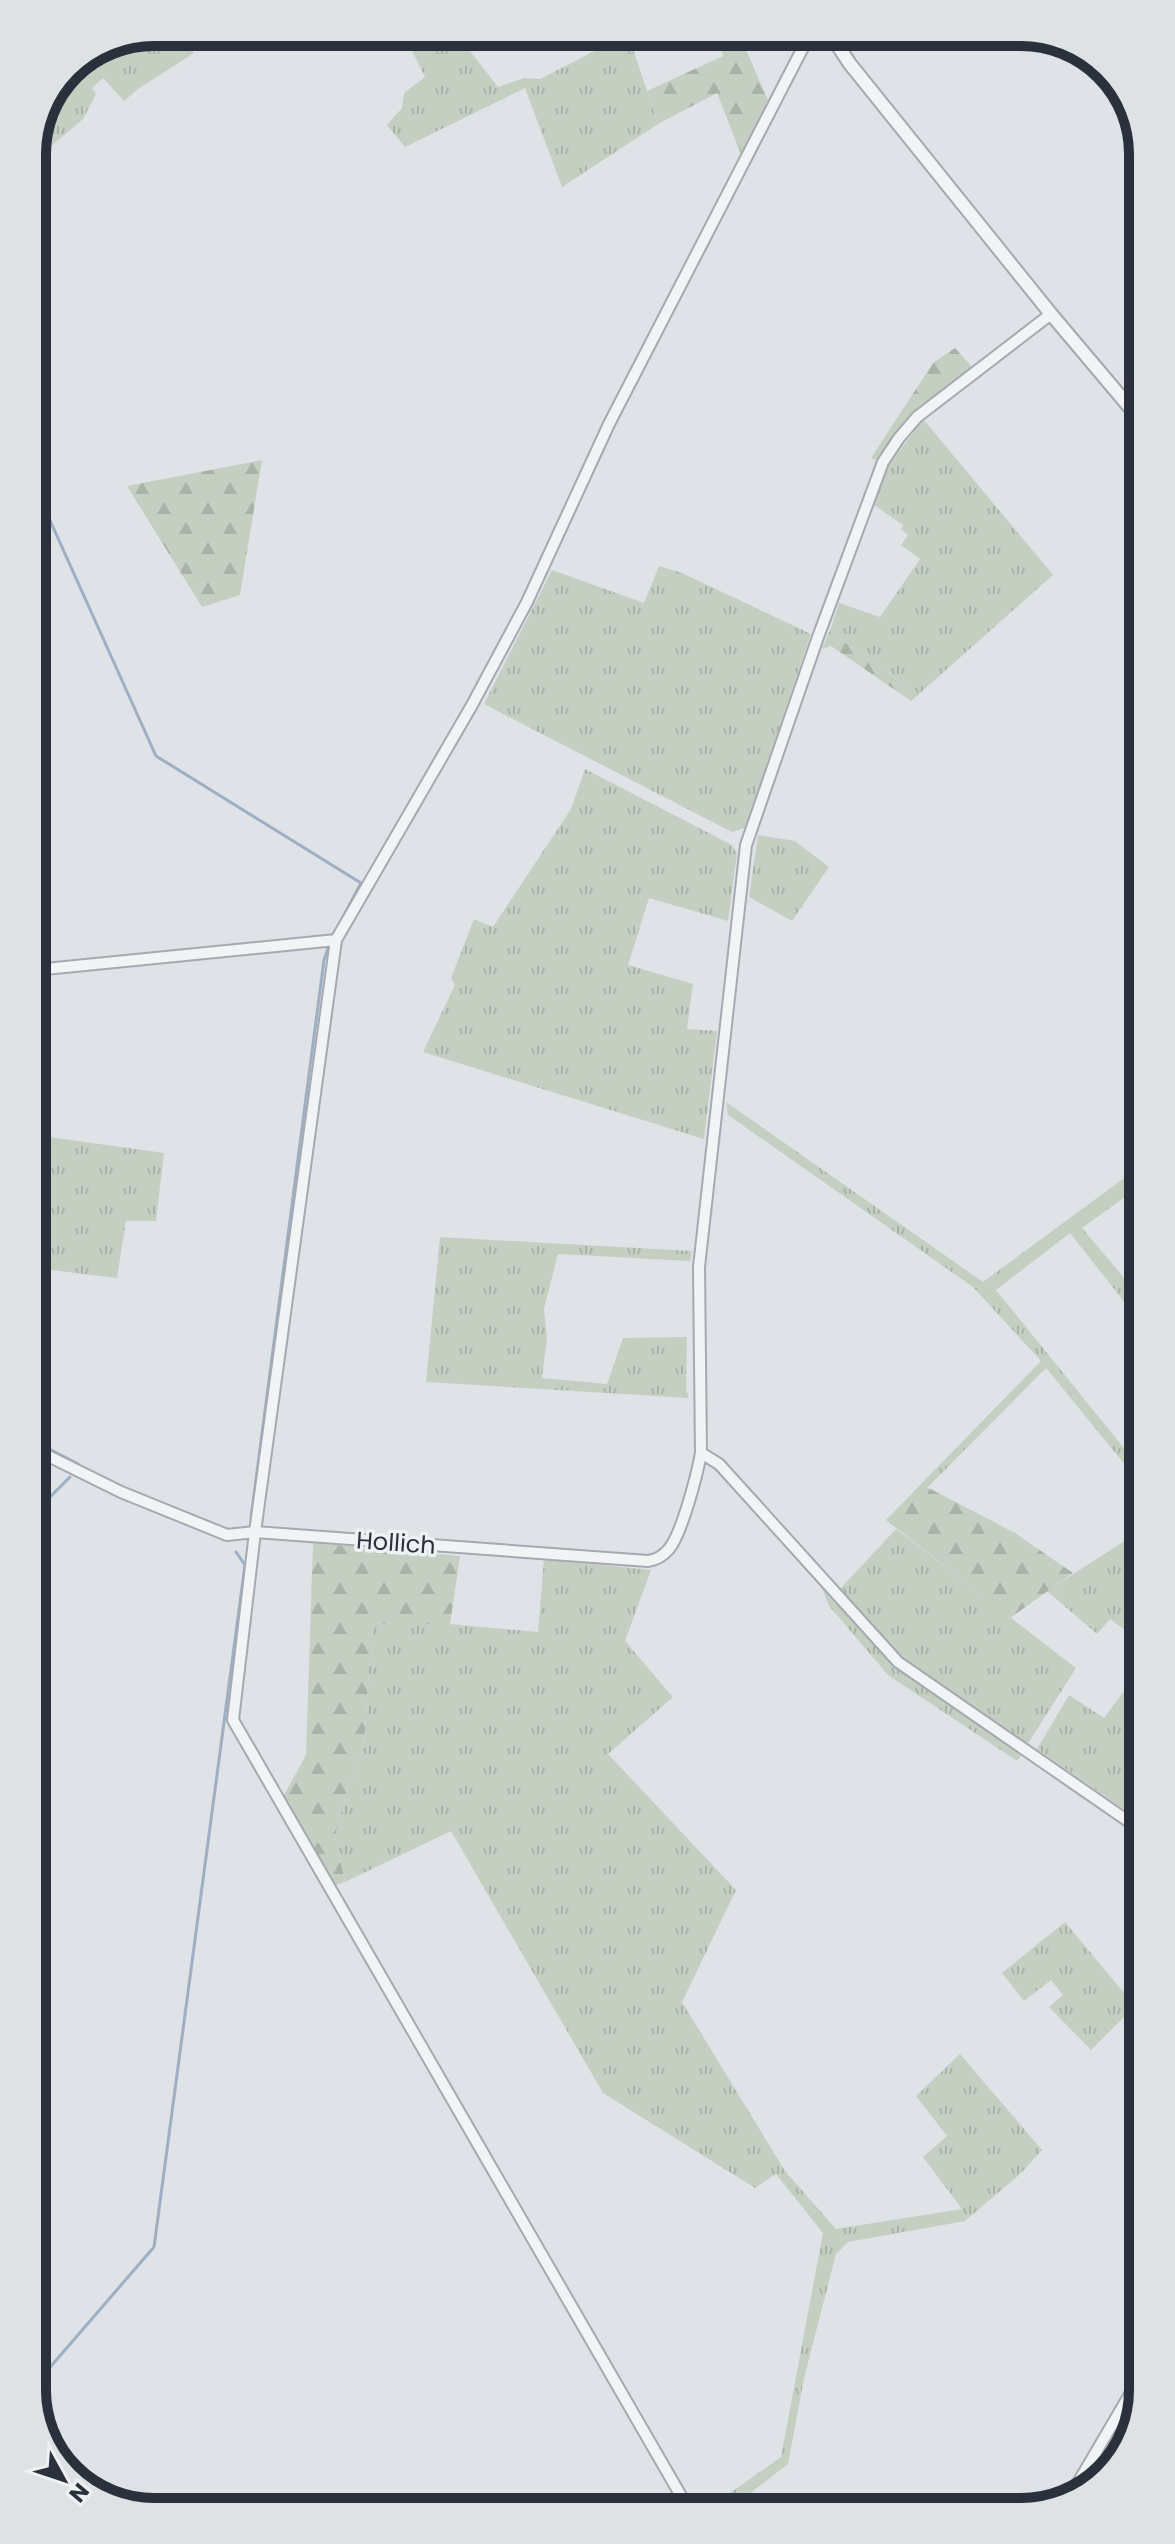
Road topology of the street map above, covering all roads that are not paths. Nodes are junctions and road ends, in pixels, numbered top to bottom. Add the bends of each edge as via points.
1 (804, 46) edge
2 (838, 46) edge
3 (1051, 314) junction
4 (1129, 407) edge
5 (336, 940) junction
6 (46, 969) edge
7 (701, 1453) junction
8 (46, 1455) edge
9 (255, 1532) junction
10 (1129, 1822) edge
11 (1128, 2397) edge
12 (1079, 2481) edge
13 (682, 2498) edge

1 - 5 street via 609,424 520,615
2 - 3 street
3 - 4 street
3 - 7 street, Hollich via 917,417 883,462 746,845 699,1267
5 - 6 street
5 - 9 street
7 - 9 street, Hollich via 672,1543 654,1560
7 - 10 street via 719,1464 898,1662
8 - 9 street, Hollich via 227,1535
9 - 13 street via 233,1720
11 - 12 street

